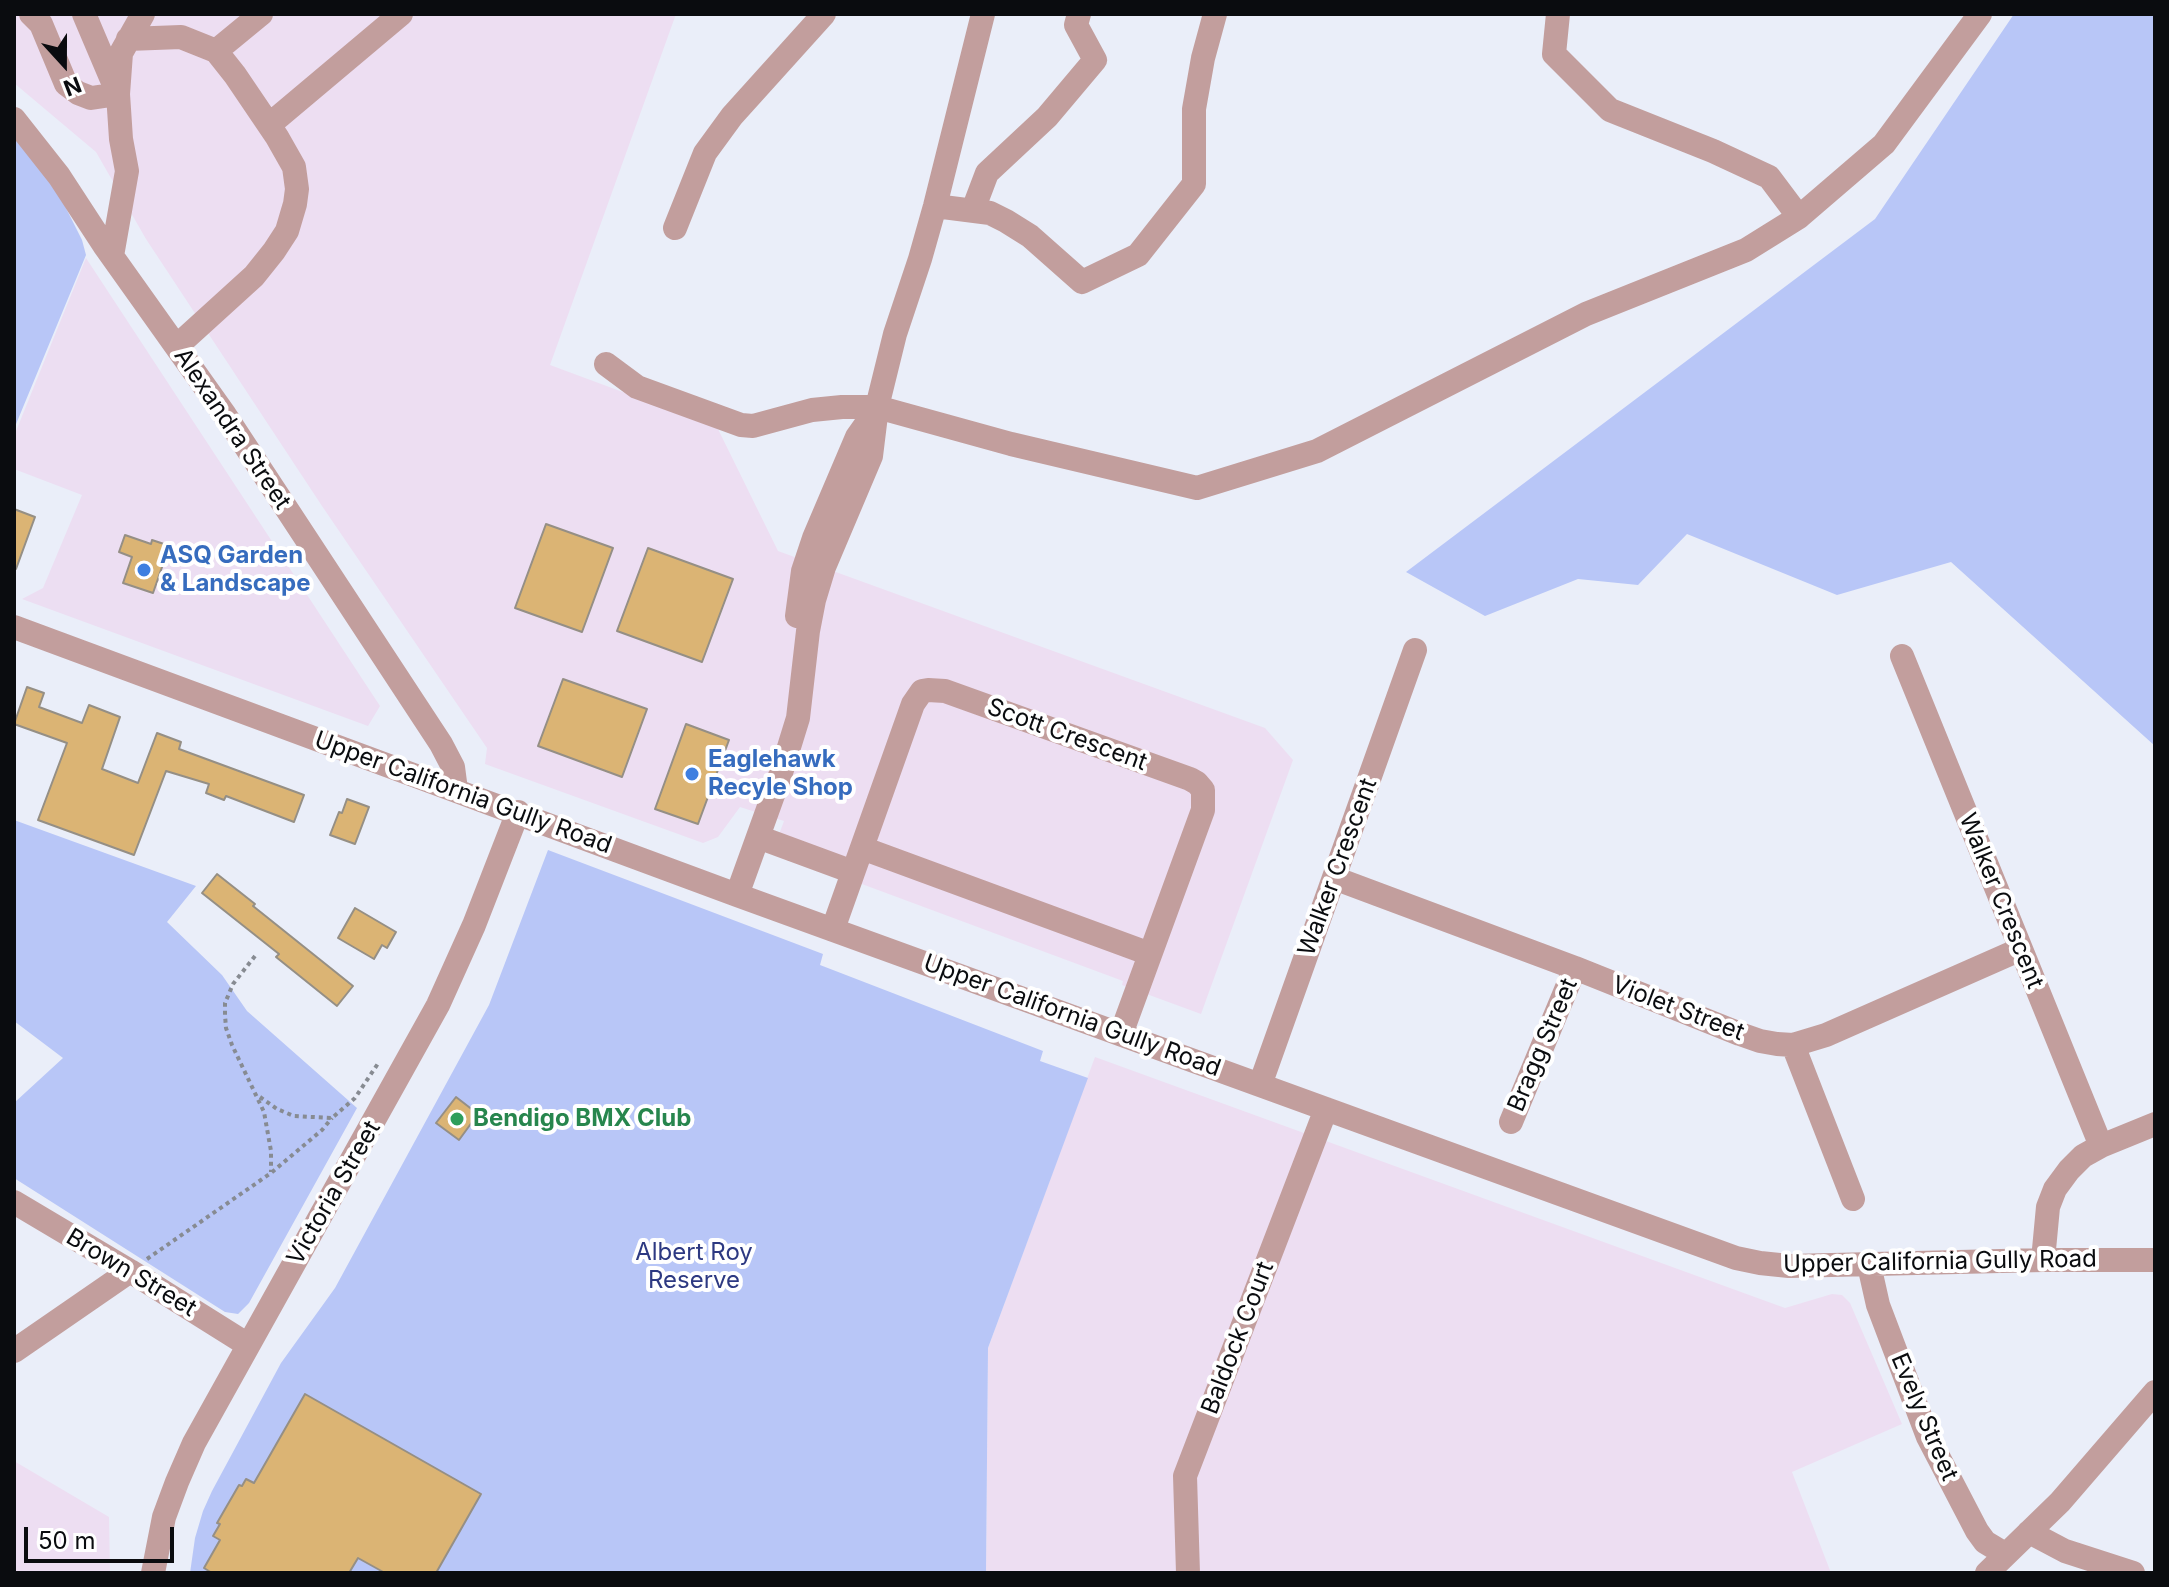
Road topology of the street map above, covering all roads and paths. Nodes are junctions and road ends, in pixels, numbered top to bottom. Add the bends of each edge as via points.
1 (31, 14) edge
2 (84, 14) edge
3 (143, 14) edge
4 (261, 14) edge
5 (401, 14) edge
6 (824, 14) edge
7 (983, 14) edge
8 (1079, 14) edge
9 (1215, 14) edge
10 (1558, 14) edge
11 (1980, 14) edge
12 (128, 39) junction
13 (216, 51) junction
14 (118, 94) junction
15 (14, 119) edge
16 (269, 125) junction
17 (935, 206) junction
18 (973, 210) junction
19 (1799, 217) junction
20 (675, 228) dead end
21 (112, 256) junction
22 (177, 346) junction
23 (606, 364) dead end
24 (877, 407) junction
25 (14, 627) edge
26 (1415, 650) dead end
27 (1902, 656) dead end
28 (456, 790) junction
29 (518, 812) junction
30 (758, 837) junction
31 (862, 848) junction
32 (853, 872) junction
33 (1334, 878) junction
34 (737, 895) junction
35 (833, 929) junction
36 (2021, 949) junction
37 (1150, 954) junction
38 (255, 956) dead end
39 (1575, 968) junction
40 (1121, 1034) junction
41 (1793, 1045) junction
42 (382, 1058) dead end
43 (1260, 1085) junction
44 (258, 1095) junction
45 (1326, 1109) junction
46 (332, 1118) junction
47 (1511, 1122) dead end
48 (2155, 1124) edge
49 (2101, 1146) junction
50 (271, 1173) junction
51 (1853, 1199) dead end
52 (14, 1202) edge
53 (2043, 1260) junction
54 (2155, 1260) edge
55 (1869, 1265) junction
56 (130, 1271) junction
57 (248, 1345) junction
58 (14, 1351) edge
59 (2155, 1392) edge
60 (2029, 1532) junction
61 (2005, 1554) junction
62 (153, 1573) edge
63 (1188, 1573) edge
64 (1987, 1573) edge
65 (2133, 1573) edge

1 - 14 street via 41,24 66,84 91,98
2 - 14 street
3 - 12 street
4 - 13 street
5 - 16 street
6 - 20 street via 705,153
7 - 17 street
8 - 18 street via 1076,25 1095,60 1047,117 987,173
9 - 18 street via 1194,109 1194,184 1138,255 1082,282 1030,236 990,213
10 - 19 street via 1554,54 1610,110 1769,177
11 - 19 street via 1884,144
12 - 13 street via 181,37
12 - 14 street via 121,53
13 - 16 street
14 - 21 street via 127,171
15 - 21 street, Alexandra Street
16 - 22 street via 294,167 297,189 287,231 254,276
17 - 18 street
17 - 24 street
19 - 24 street via 1746,250 1586,314 1317,451 1197,488
21 - 22 street, Alexandra Street
22 - 28 street, Alexandra Street via 441,744 453,767
23 - 24 street via 637,387 741,425 812,410
24 - 30 street via 841,471 803,571 789,744
25 - 28 street, Upper California Gully Road
26 - 33 street, Walker Crescent
27 - 36 street, Walker Crescent
28 - 29 street, Upper California Gully Road
29 - 34 street, Upper California Gully Road
29 - 57 street, Victoria Street via 438,1005
30 - 32 street
30 - 34 street
31 - 32 street, Scott Crescent
31 - 37 street
31 - 37 street, Scott Crescent via 922,691 945,691 1190,779 1203,790 1203,810
32 - 35 street, Scott Crescent
33 - 39 street, Violet Street
33 - 43 street, Walker Crescent
34 - 35 street, Upper California Gully Road
35 - 40 street, Upper California Gully Road
36 - 41 street, Violet Street
36 - 49 street, Walker Crescent
37 - 40 street, Scott Crescent
38 - 44 path via 233,984 225,1015 232,1045
39 - 41 street, Violet Street via 1750,1038
39 - 47 street, Bragg Street
40 - 43 street, Upper California Gully Road
41 - 51 street
42 - 46 path via 355,1098
43 - 45 street, Upper California Gully Road
44 - 46 path via 294,1116
44 - 50 path via 268,1129
45 - 55 street, Upper California Gully Road via 1736,1258 1789,1266
45 - 63 street, Baldock Court via 1185,1476
46 - 50 path
48 - 49 street
49 - 53 street via 2083,1156 2055,1189
50 - 56 path
52 - 56 street, Brown Street
53 - 54 street, Upper California Gully Road
53 - 55 street, Upper California Gully Road
55 - 61 street, Evely Street via 1878,1305 1928,1437 1977,1531
56 - 57 street, Brown Street
56 - 58 street
57 - 62 street, Victoria Street via 177,1482
59 - 60 street
60 - 61 street
60 - 65 street via 2065,1551
61 - 64 street

